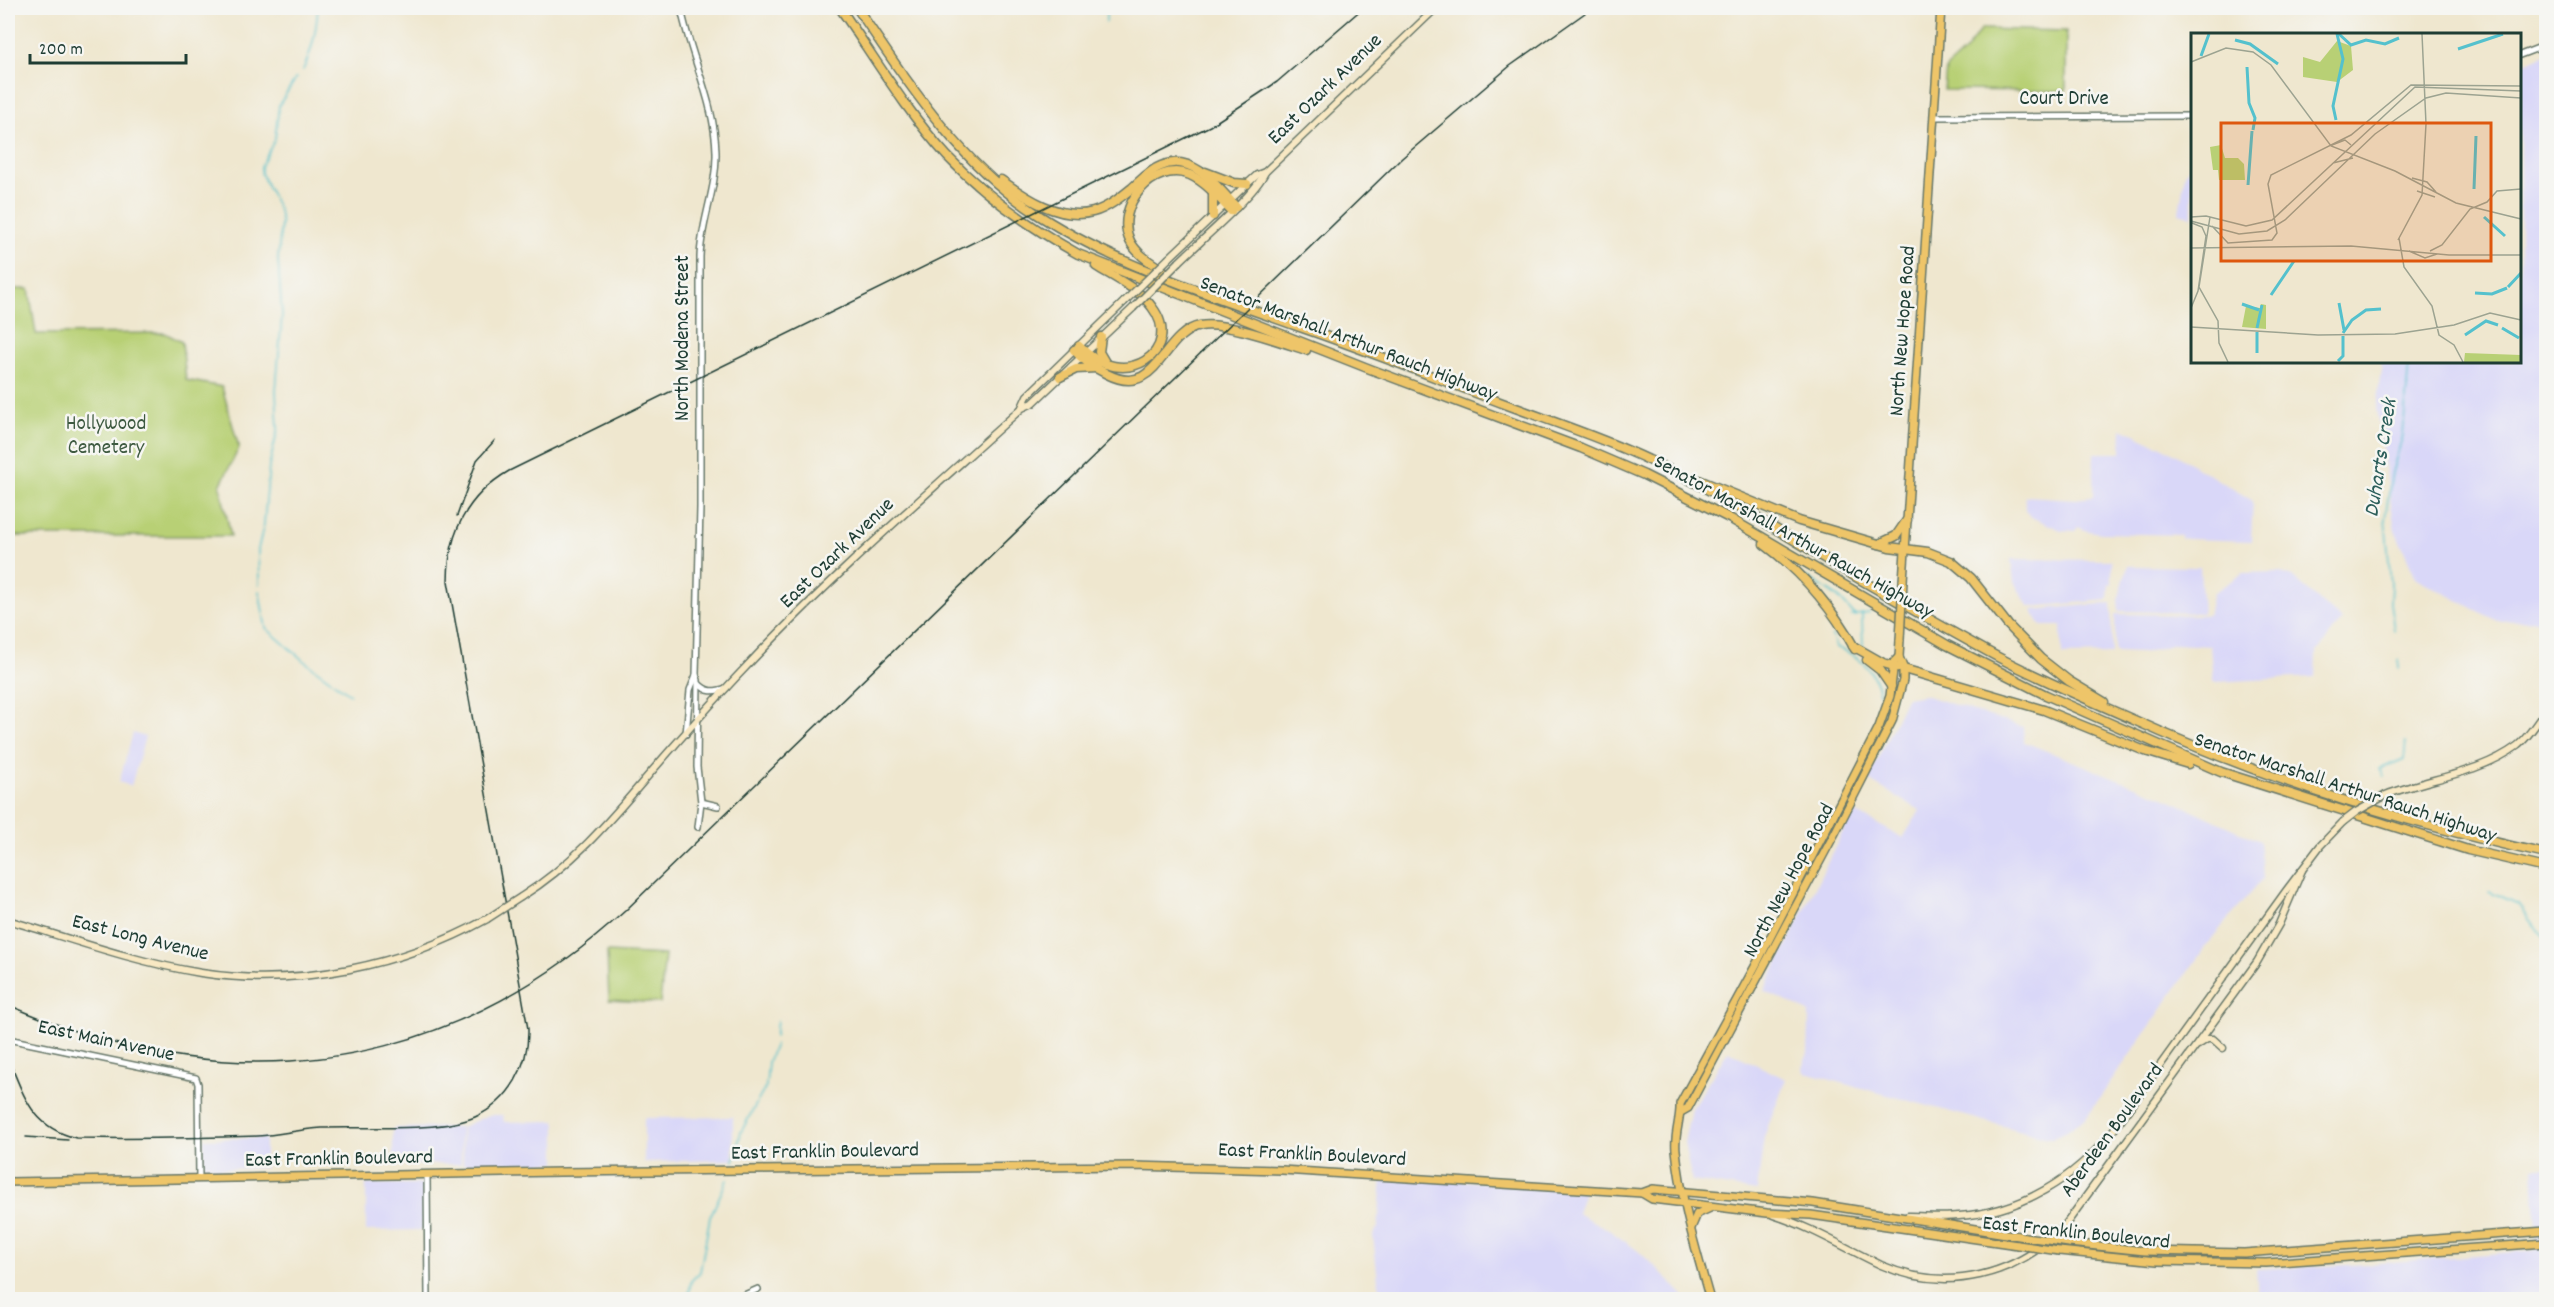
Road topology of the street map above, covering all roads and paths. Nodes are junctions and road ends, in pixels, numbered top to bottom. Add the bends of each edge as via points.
1 (681, 8) edge
2 (840, 8) edge
3 (856, 8) edge
4 (1436, 8) edge
5 (1941, 8) edge
6 (2547, 45) edge
7 (2521, 55) edge
8 (2191, 116) edge
9 (1935, 117) junction
10 (973, 162) junction
11 (1194, 167) junction
12 (1265, 172) junction
13 (1247, 183) junction
14 (1213, 193) junction
15 (1227, 202) junction
16 (1234, 209) junction
17 (1213, 216) junction
18 (1078, 254) junction
19 (1180, 282) junction
20 (1101, 338) junction
21 (1076, 348) junction
22 (1083, 355) junction
23 (1109, 366) junction
24 (1097, 368) junction
25 (1370, 369) junction
26 (1060, 377) junction
27 (1022, 408) junction
28 (1649, 459) junction
29 (1907, 520) junction
30 (1752, 531) junction
31 (1879, 544) junction
32 (1906, 549) junction
33 (1853, 646) junction
34 (1899, 657) junction
35 (1893, 666) junction
36 (1903, 670) junction
37 (696, 675) junction
38 (698, 683) junction
39 (1891, 686) junction
40 (726, 688) junction
41 (690, 690) junction
42 (2547, 710) edge
43 (699, 717) junction
44 (2131, 719) junction
45 (686, 734) junction
46 (2221, 772) junction
47 (701, 802) junction
48 (718, 806) dead end
49 (698, 827) dead end
50 (2547, 854) edge
51 (2547, 868) edge
52 (2302, 870) junction
53 (8, 920) edge
54 (1726, 1019) junction
55 (1726, 1038) junction
56 (8, 1039) edge
57 (2195, 1046) junction
58 (2223, 1048) dead end
59 (1681, 1112) junction
60 (427, 1175) junction
61 (199, 1179) junction
62 (8, 1182) edge
63 (1682, 1192) junction
64 (1642, 1193) junction
65 (1685, 1203) junction
66 (1715, 1206) junction
67 (1767, 1213) junction
68 (1894, 1216) junction
69 (1690, 1228) junction
70 (2547, 1231) edge
71 (2547, 1243) edge
72 (758, 1288) dead end
73 (428, 1299) edge
74 (733, 1299) edge
75 (1710, 1299) edge

1 - 37 street, North Modena Street via 713,123 716,154 700,257
2 - 18 highway, Senator Marshall Arthur Rauch Highway via 910,110 947,155 1011,213
3 - 10 highway, Senator Marshall Arthur Rauch Highway via 939,124
4 - 12 main road, East Ozark Avenue
5 - 9 main road, North New Hope Road
6 - 7 street
8 - 9 street, Court Drive
9 - 29 main road, North New Hope Road
10 - 11 highway via 1050,209 1084,213 1115,201 1161,165 1178,163
10 - 19 highway, Senator Marshall Arthur Rauch Highway via 1021,204 1070,234
11 - 13 highway via 1234,183
11 - 15 highway
12 - 13 main road, East Ozark Avenue
12 - 16 main road, East Ozark Avenue
13 - 15 main road, East Ozark Avenue
14 - 15 highway
14 - 17 highway
14 - 19 highway via 1190,175 1165,174 1144,186 1130,207 1127,231 1134,247
15 - 16 highway
15 - 17 main road, East Ozark Avenue
16 - 20 main road, East Ozark Avenue, bridge
17 - 21 main road, East Ozark Avenue, bridge
18 - 23 highway via 1144,298 1160,322 1157,347 1147,360 1133,367
18 - 25 highway, Senator Marshall Arthur Rauch Highway
19 - 28 highway, Senator Marshall Arthur Rauch Highway
20 - 22 main road, East Ozark Avenue
20 - 23 highway via 1099,352
21 - 22 highway
21 - 27 main road, East Ozark Avenue via 1027,396
22 - 23 highway
22 - 24 highway
22 - 26 main road, East Ozark Avenue
24 - 25 highway via 1116,378 1138,378 1153,370 1181,335 1194,327 1209,325
24 - 26 highway via 1076,369
25 - 30 highway, Senator Marshall Arthur Rauch Highway via 1633,470
26 - 27 main road, East Ozark Avenue via 1033,403
27 - 40 main road, East Ozark Avenue via 868,547
28 - 31 highway via 1778,514
28 - 44 highway, Senator Marshall Arthur Rauch Highway via 2001,658
29 - 31 highway via 1896,536
29 - 32 main road, North New Hope Road
30 - 33 highway via 1815,591
30 - 46 highway, Senator Marshall Arthur Rauch Highway via 1947,645 2046,695
31 - 32 highway
32 - 34 main road, North New Hope Road, bridge
32 - 44 highway via 1936,554 1959,566 2041,659
33 - 35 highway
33 - 39 highway via 1880,670
34 - 35 main road, North New Hope Road
34 - 36 main road, North New Hope Road
35 - 36 highway
35 - 39 main road, North New Hope Road
36 - 46 highway via 2044,710 2145,751
36 - 55 main road, North New Hope Road via 1892,721
37 - 38 street, North Modena Street
37 - 41 street, North Modena Street
38 - 40 street via 704,690
38 - 43 street, North Modena Street
39 - 54 main road, North New Hope Road via 1879,727
40 - 43 main road, East Ozark Avenue
41 - 43 street, North Modena Street
41 - 45 street, North Modena Street
42 - 52 main road, Aberdeen Boulevard, bridge via 2518,746 2471,769 2386,795 2343,822
43 - 45 main road, East Ozark Avenue
43 - 47 street, North Modena Street via 697,767
44 - 50 highway, Senator Marshall Arthur Rauch Highway via 2221,757 2336,798
45 - 53 main road, East Long Avenue, bridge via 592,841 521,897 436,944 367,965 313,974 256,977 204,973 166,966
46 - 51 highway, Senator Marshall Arthur Rauch Highway via 2468,850
47 - 48 street
47 - 49 street, North Modena Street
52 - 57 main road, Aberdeen Boulevard via 2271,940
52 - 68 main road, Aberdeen Boulevard via 2112,1132 2079,1167 2049,1188 1994,1210 1957,1217
54 - 55 main road
54 - 59 main road, North New Hope Road via 1682,1100
55 - 59 main road, North New Hope Road via 1688,1108
56 - 61 street, East Main Avenue via 196,1078
57 - 58 main road via 2210,1038
57 - 67 main road, Aberdeen Boulevard via 2066,1224 2037,1250 2008,1267 1962,1278 1917,1276 1882,1265
59 - 63 main road, North New Hope Road via 1675,1143
60 - 61 main road, East Franklin Boulevard
60 - 64 main road, East Franklin Boulevard via 1145,1166 1282,1170
60 - 73 street
61 - 62 main road, East Franklin Boulevard
63 - 64 main road, East Franklin Boulevard via 1653,1189
63 - 65 main road, North New Hope Road
63 - 68 main road, East Franklin Boulevard via 1790,1200
64 - 65 main road, East Franklin Boulevard via 1652,1199
65 - 66 main road, East Franklin Boulevard
65 - 69 main road, North New Hope Road
66 - 67 main road, East Franklin Boulevard
66 - 69 main road via 1701,1211
67 - 71 main road, East Franklin Boulevard, bridge via 1787,1212 2157,1261 2266,1263
68 - 70 main road, East Franklin Boulevard, bridge via 2156,1252 2254,1253
69 - 75 main road, North New Hope Road
72 - 74 street

